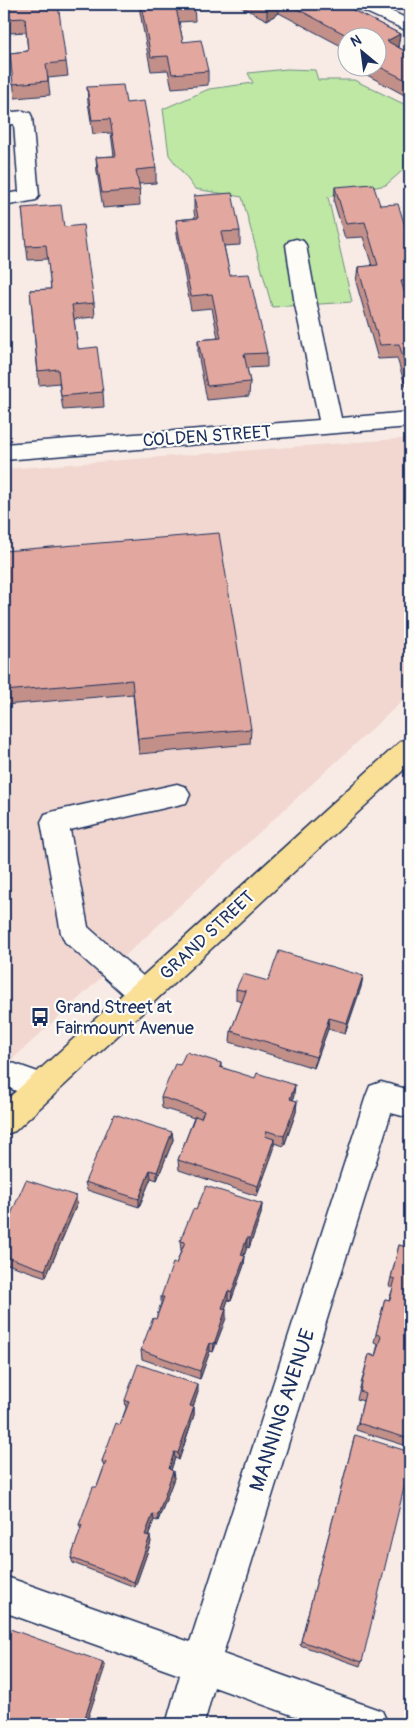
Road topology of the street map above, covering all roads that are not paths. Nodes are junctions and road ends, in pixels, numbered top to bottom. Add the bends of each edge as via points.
1 (363, 4) edge
2 (410, 28) edge
3 (4, 119) edge
4 (4, 200) edge
5 (296, 245) dead end
6 (410, 420) edge
7 (332, 426) junction
8 (4, 452) edge
9 (410, 748) edge
10 (177, 795) dead end
11 (143, 994) junction
12 (4, 1073) edge
13 (42, 1087) junction
14 (395, 1100) edge
15 (4, 1121) edge
16 (4, 1594) edge
17 (201, 1665) junction
18 (185, 1724) edge
19 (369, 1724) edge

1 - 2 street
3 - 4 street via 23,118 28,196
5 - 7 street
6 - 7 street, COLDEN STREET
7 - 8 street, COLDEN STREET
9 - 11 main road, GRAND STREET
10 - 11 street via 55,822 74,933
11 - 13 main road, GRAND STREET
12 - 13 street
13 - 15 main road, GRAND STREET
14 - 17 street, MANNING AVENUE
16 - 17 street
17 - 18 street, MANNING AVENUE
17 - 19 street

